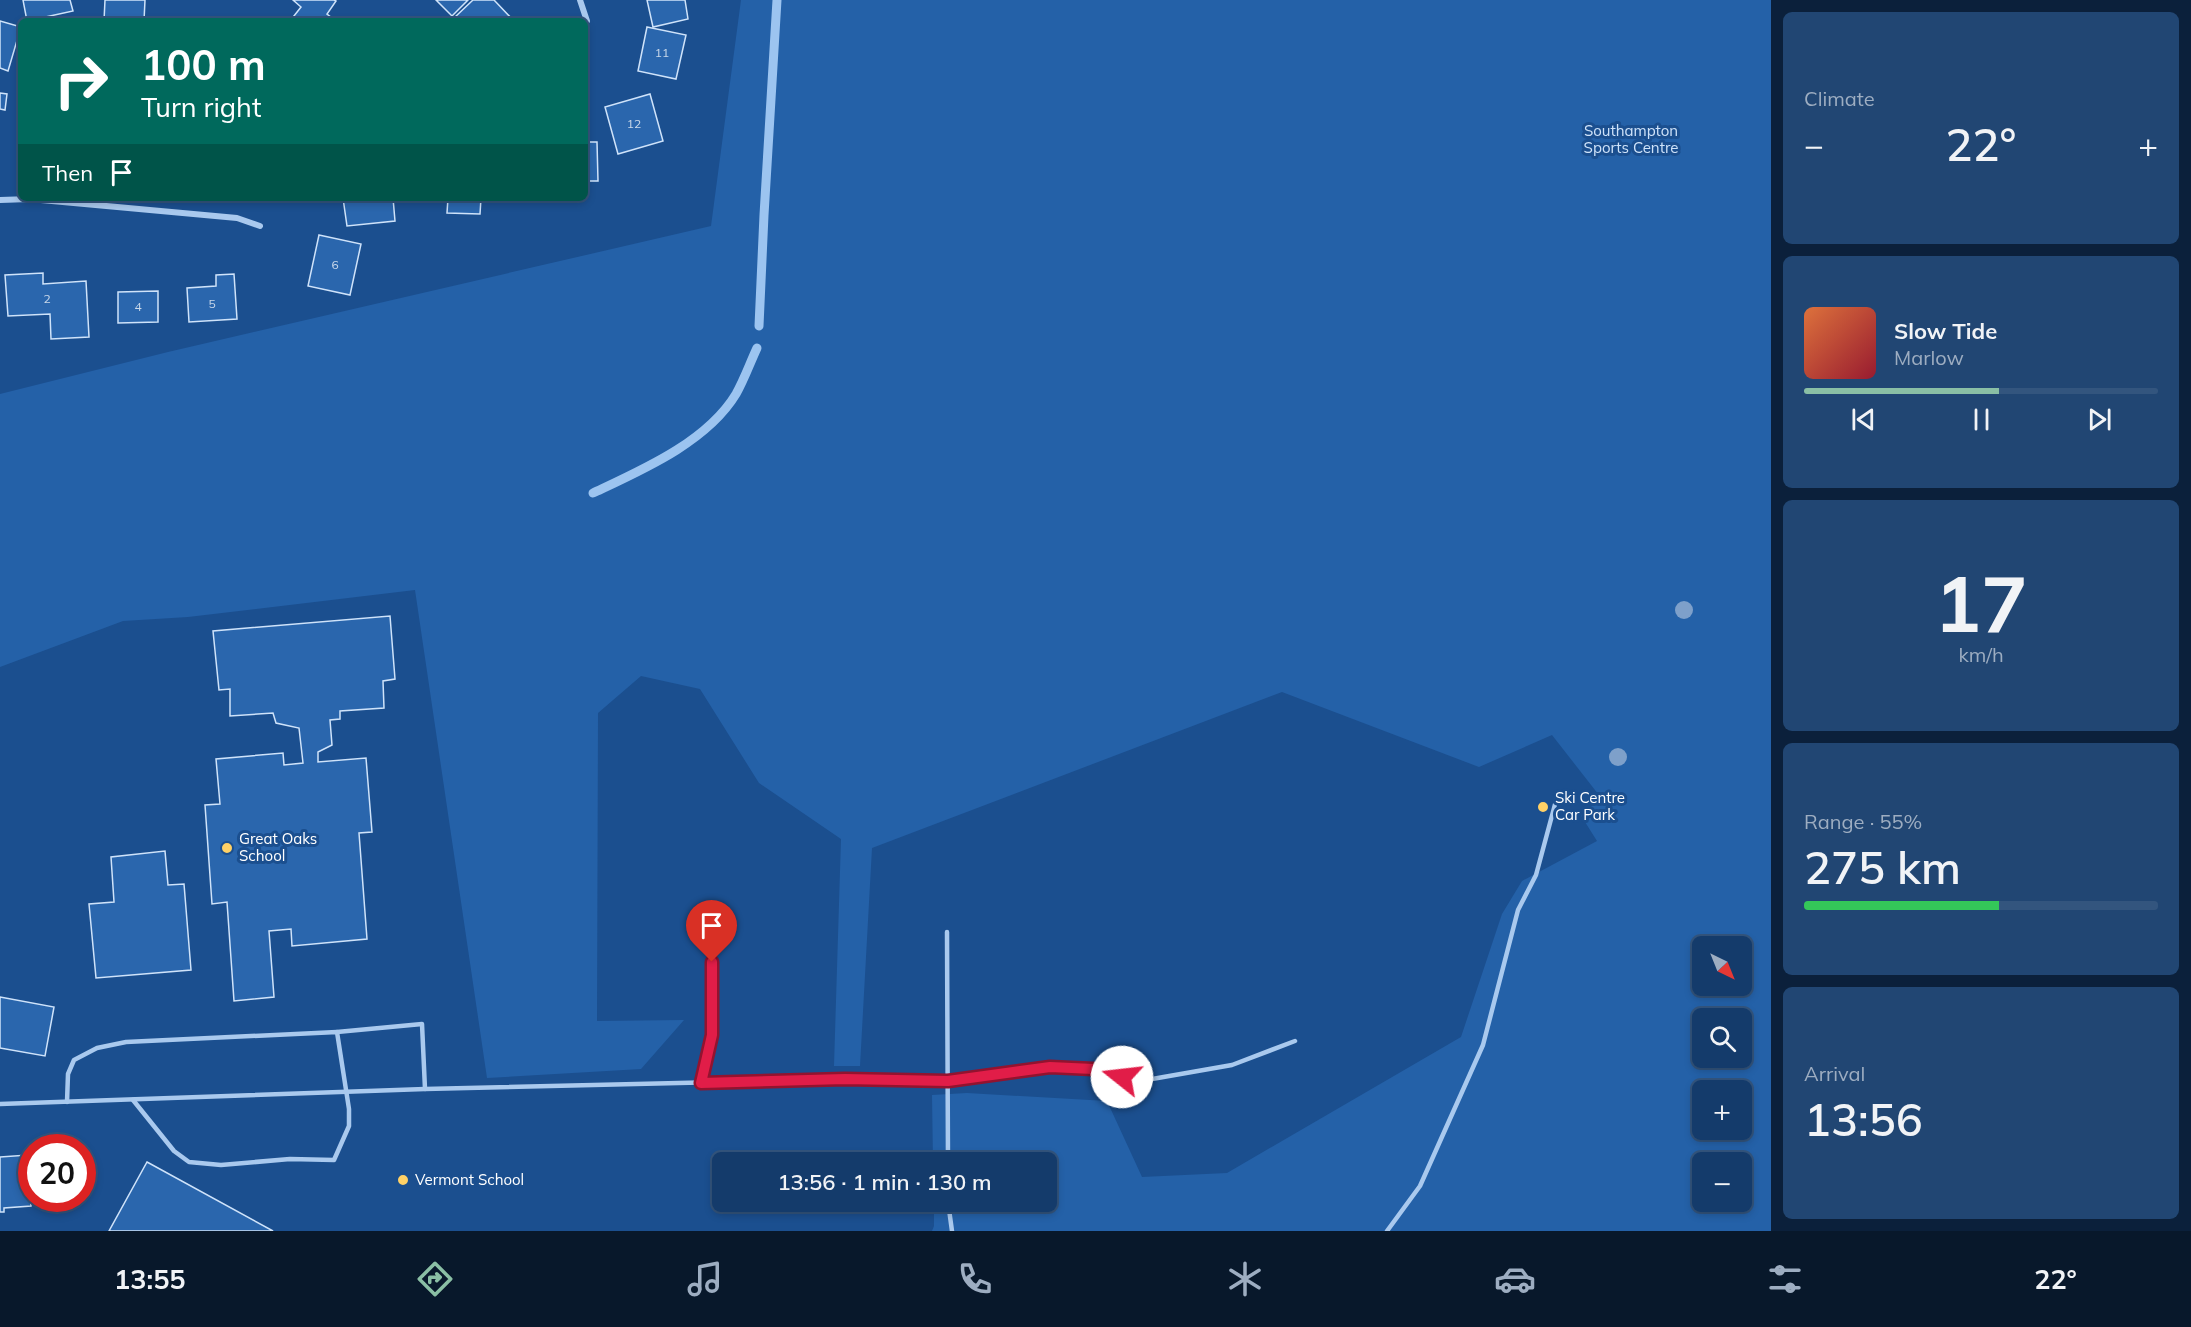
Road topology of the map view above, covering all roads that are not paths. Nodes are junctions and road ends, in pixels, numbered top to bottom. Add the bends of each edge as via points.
1 (580, 0) edge
2 (586, 18) edge
3 (18, 199) edge
4 (0, 200) edge
5 (52, 201) edge
6 (260, 226) dead end
7 (1557, 797) dead end
8 (947, 932) dead end
9 (712, 962) dead end
10 (337, 1032) junction
11 (1295, 1041) dead end
12 (948, 1081) junction
13 (701, 1083) junction
14 (425, 1089) junction
15 (345, 1091) junction
16 (134, 1100) junction
17 (67, 1102) junction
18 (0, 1104) edge
19 (948, 1152) edge
20 (949, 1212) edge
21 (952, 1231) edge
22 (1387, 1231) edge

1 - 2 street
3 - 4 street
5 - 6 street via 237,218
7 - 22 lane via 1536,875 1518,910 1483,1045 1420,1186
8 - 12 lane
9 - 13 lane via 712,1035
10 - 14 lane via 422,1024
10 - 15 lane
10 - 17 lane via 126,1042 97,1048 74,1060 68,1074
11 - 12 lane via 1232,1065 1136,1082 1093,1069 1050,1067
12 - 13 lane
12 - 19 lane
13 - 14 lane
14 - 15 lane
15 - 16 lane
15 - 16 lane via 349,1126 334,1160 221,1165 189,1162 174,1151
16 - 17 lane
17 - 18 lane
20 - 21 lane

